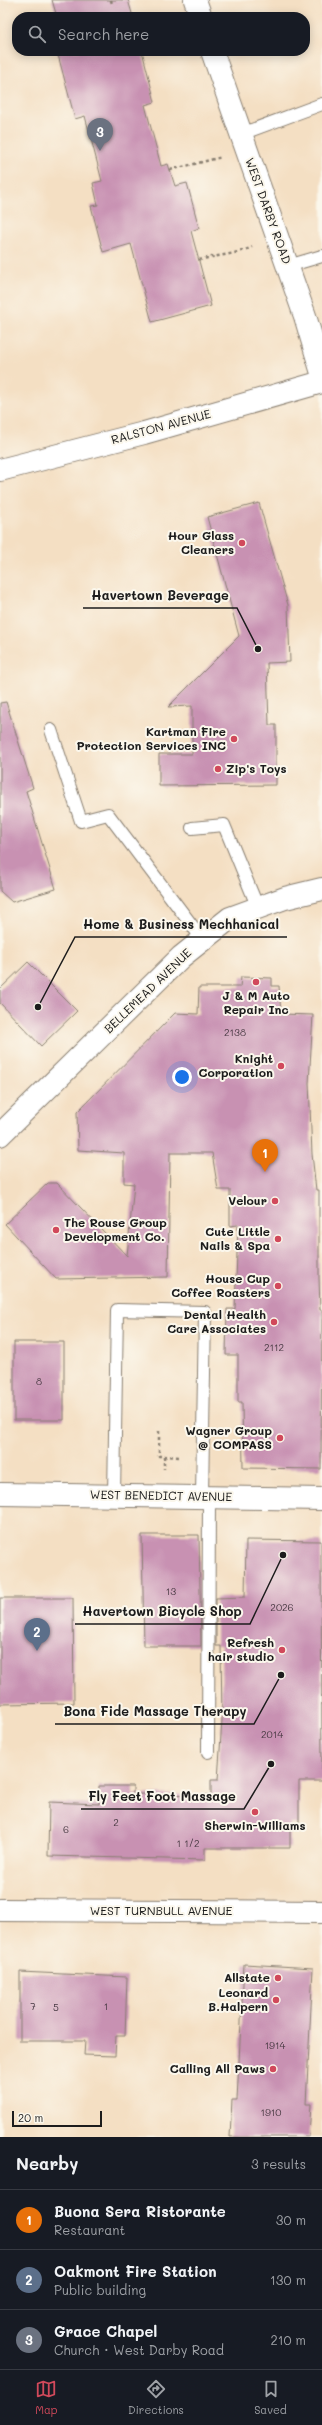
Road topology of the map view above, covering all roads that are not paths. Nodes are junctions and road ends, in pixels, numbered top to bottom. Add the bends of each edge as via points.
1 (195, 0) edge
2 (199, 12) edge
3 (214, 56) edge
4 (322, 104) edge
5 (244, 143) junction
6 (322, 256) edge
7 (288, 266) junction
8 (322, 372) edge
9 (322, 382) edge
10 (0, 470) edge
11 (51, 730) dead end
12 (192, 828) dead end
13 (322, 889) edge
14 (258, 908) junction
15 (203, 940) junction
16 (0, 1135) edge
17 (0, 1494) edge
18 (114, 1496) junction
19 (205, 1496) junction
20 (322, 1499) edge
21 (208, 1752) dead end
22 (0, 1910) edge
23 (322, 1912) edge

1 - 2 street
3 - 5 street, WEST DARBY ROAD
4 - 5 lane
5 - 7 street, WEST DARBY ROAD
6 - 7 lane
7 - 8 street, WEST DARBY ROAD
9 - 10 street, RALSTON AVENUE
11 - 15 lane via 81,821 108,814
12 - 14 lane via 224,824
13 - 14 street, BELLEMEAD AVENUE
14 - 15 street, BELLEMEAD AVENUE via 230,918
15 - 16 street, BELLEMEAD AVENUE via 181,957
17 - 18 street, WEST BENEDICT AVENUE
18 - 19 street, WEST BENEDICT AVENUE
18 - 19 lane via 117,1310 205,1312
19 - 20 street, WEST BENEDICT AVENUE
19 - 21 lane
22 - 23 street, WEST TURNBULL AVENUE

